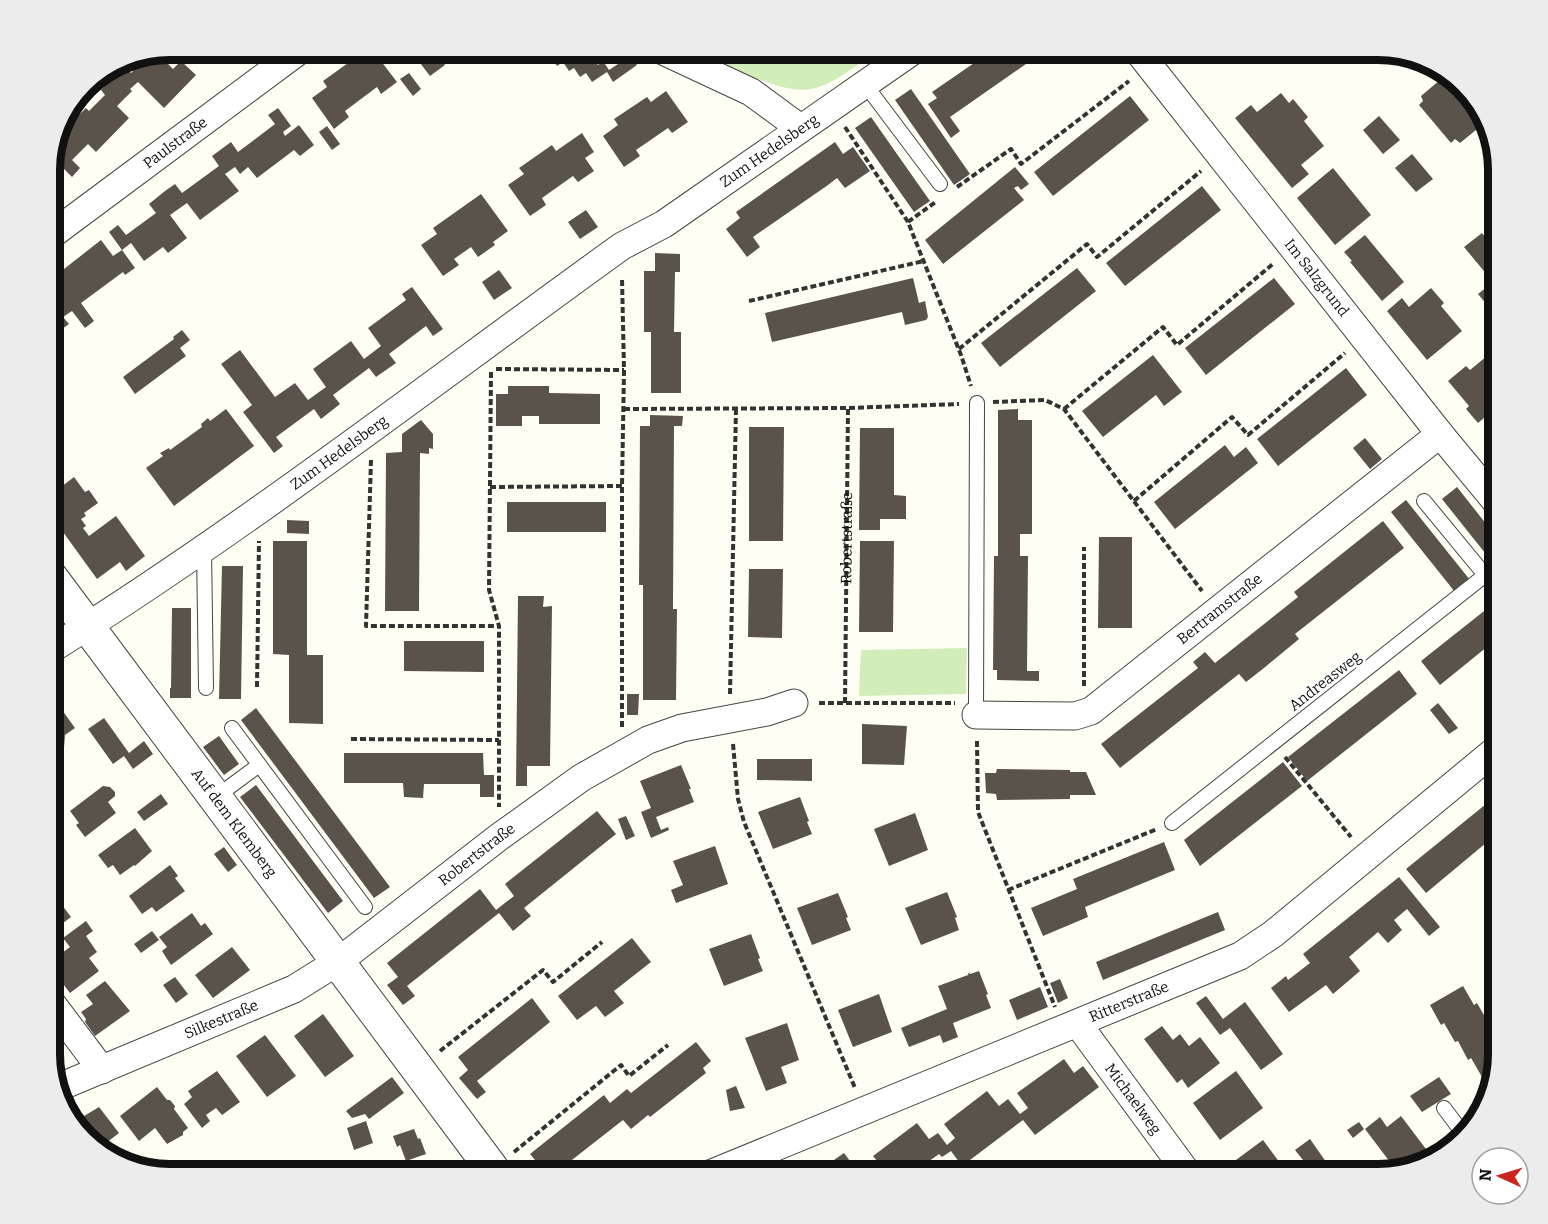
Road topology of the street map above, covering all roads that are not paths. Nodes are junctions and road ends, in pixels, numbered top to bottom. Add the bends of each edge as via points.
1 (287, 60) edge
2 (682, 60) edge
3 (899, 60) edge
4 (1145, 60) edge
5 (864, 83) junction
6 (800, 128) junction
7 (942, 190) road end
8 (60, 229) edge
9 (977, 403) road end
10 (1440, 434) junction
11 (1488, 492) edge
12 (1424, 501) dead end
13 (204, 548) junction
14 (1488, 573) edge
15 (1485, 576) junction
16 (60, 589) edge
17 (88, 626) junction
18 (60, 644) edge
19 (206, 688) dead end
20 (794, 703) road end
21 (977, 709) joint
22 (232, 728) dead end
23 (1488, 756) edge
24 (259, 765) junction
25 (216, 796) junction
26 (1172, 823) road end
27 (365, 907) dead end
28 (339, 961) junction
29 (60, 1014) edge
30 (1071, 1027) junction
31 (102, 1070) junction
32 (65, 1085) edge
33 (1444, 1108) dead end
34 (1459, 1128) edge
35 (488, 1164) edge
36 (734, 1164) edge
37 (1180, 1164) edge

1 - 8 street, Paulstraße
2 - 6 street via 751,92
3 - 5 street, Zum Hedelsberg
4 - 10 street, Im Salzgrund
5 - 6 street, Zum Hedelsberg
5 - 7 lane
6 - 13 street, Zum Hedelsberg via 664,224 622,246
9 - 21 lane
10 - 11 street, Im Salzgrund
10 - 21 street, Bertramstraße via 1091,711 1075,716
12 - 15 lane
13 - 17 street, Zum Hedelsberg
13 - 19 lane
14 - 15 lane, Andreasweg
15 - 26 lane, Andreasweg
16 - 17 street, Auf dem Klemberg
17 - 18 street, Zum Hedelsberg
17 - 25 street, Auf dem Klemberg
20 - 28 street, Robertstraße via 682,728 622,754 581,778 499,837
22 - 24 lane
23 - 30 street, Ritterstraße via 1274,934 1240,956
24 - 25 lane
24 - 27 lane
25 - 28 street, Auf dem Klemberg
28 - 31 street, Silkestraße via 294,989
28 - 35 street, Auf dem Klemberg
29 - 31 street
30 - 36 street, Ritterstraße
30 - 37 street, Michaelweg
31 - 32 street, Silkestraße
33 - 34 lane

